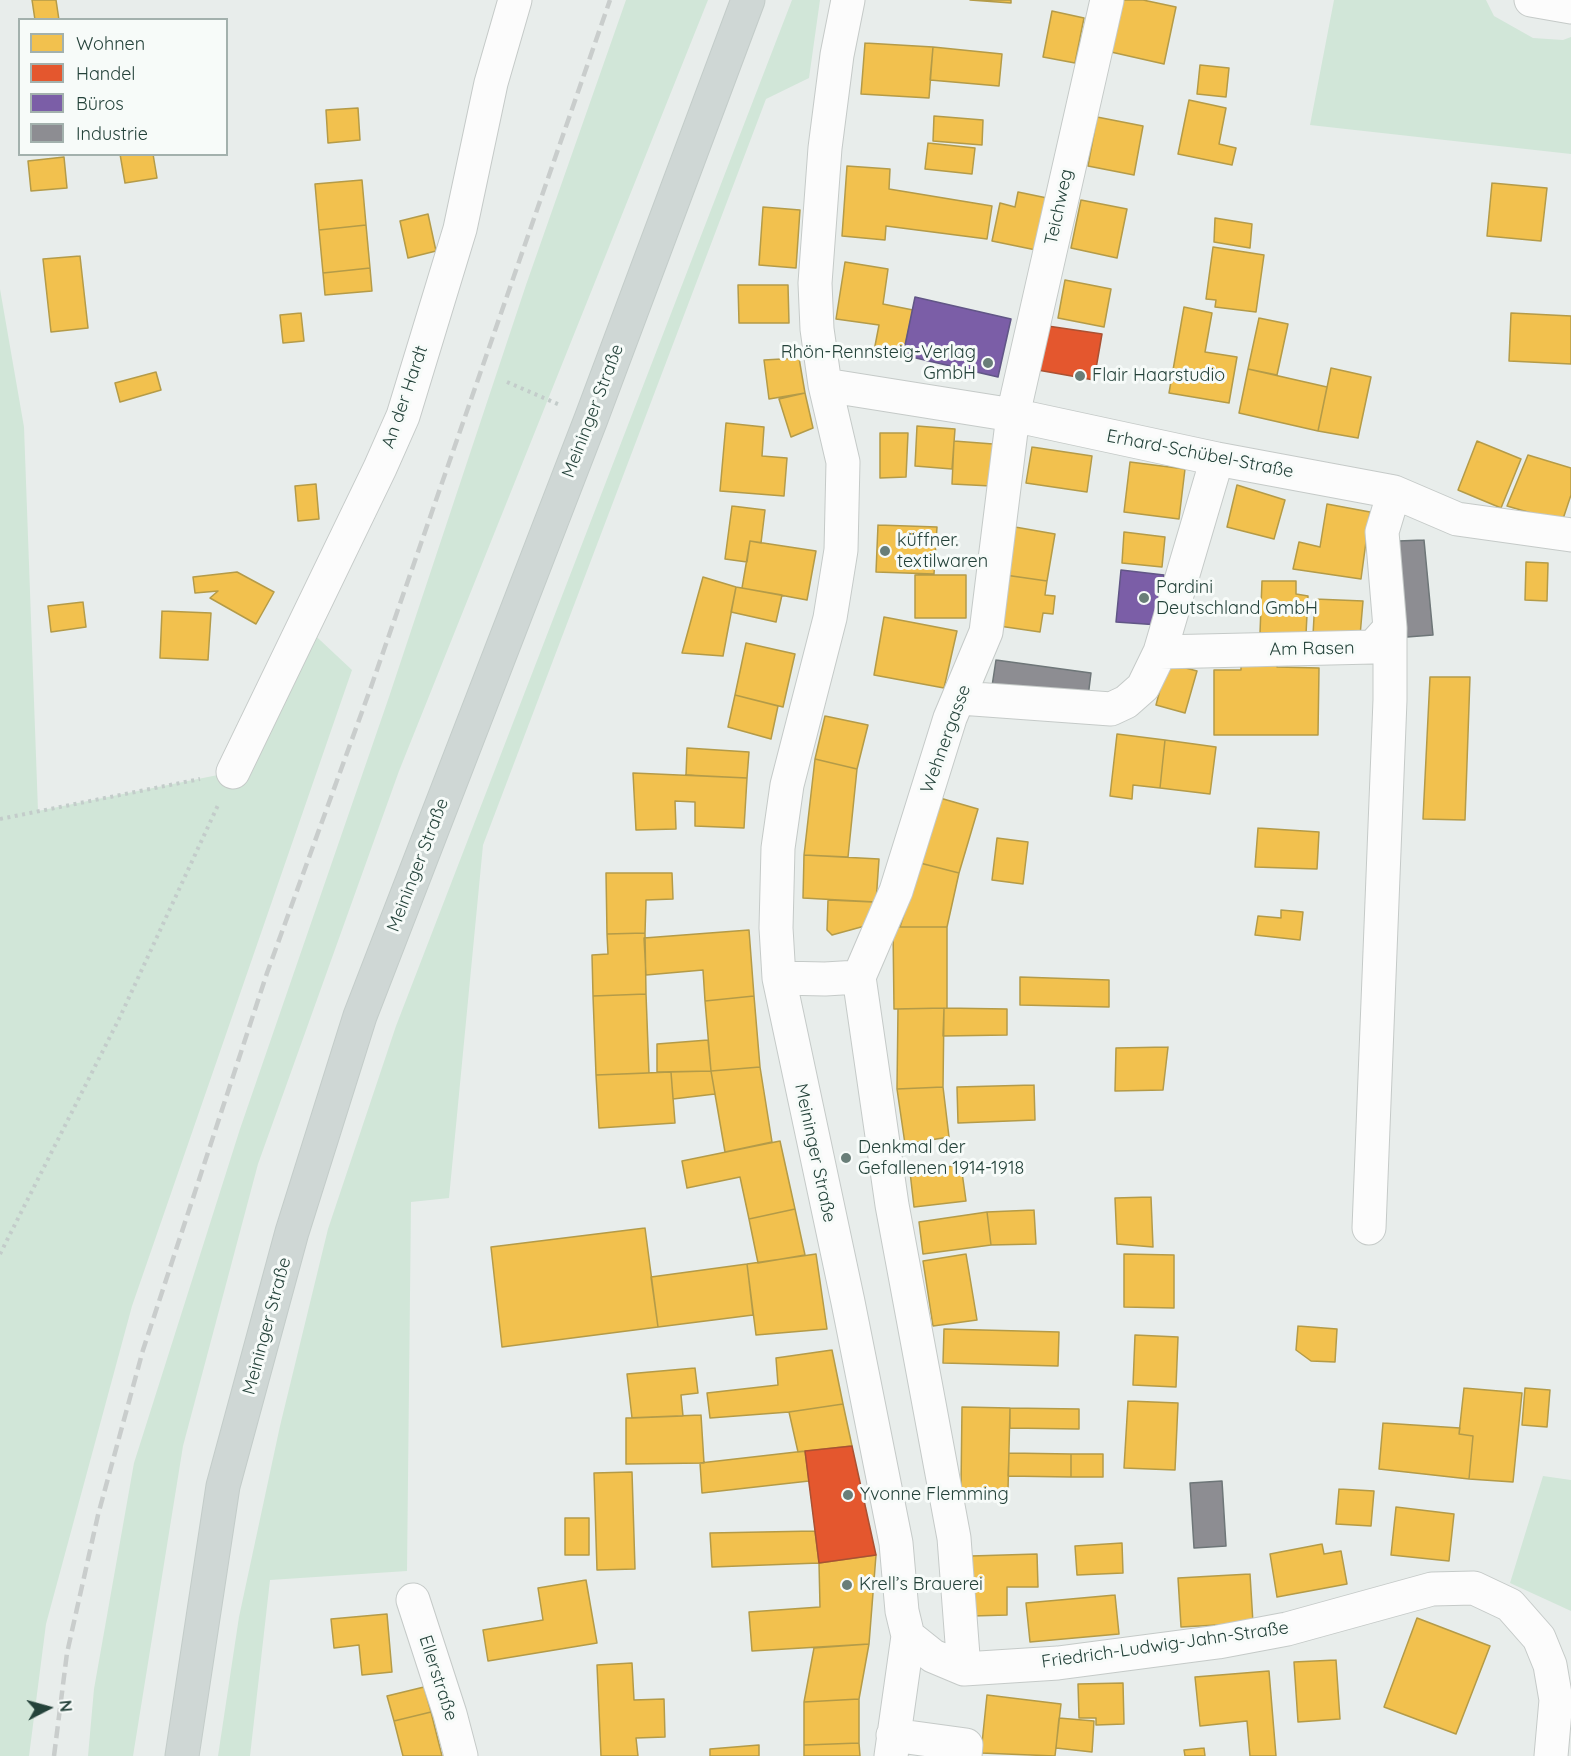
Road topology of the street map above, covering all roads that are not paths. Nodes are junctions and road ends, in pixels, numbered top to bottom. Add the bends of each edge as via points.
1 (515, 0) edge
2 (748, 0) edge
3 (848, 0) edge
4 (1107, 0) edge
5 (1532, 0) edge
6 (1571, 7) edge
7 (825, 385) junction
8 (1013, 415) junction
9 (1217, 459) junction
10 (1394, 492) junction
11 (1571, 535) edge
12 (1389, 628) junction
13 (1160, 652) junction
14 (960, 698) junction
15 (233, 772) road end
16 (859, 977) junction
17 (779, 978) junction
18 (1369, 1228) dead end
19 (413, 1600) dead end
20 (908, 1636) junction
21 (964, 1669) junction
22 (892, 1746) edge
23 (182, 1756) edge
24 (461, 1756) edge
25 (965, 1756) edge
26 (1551, 1756) edge

1 - 15 street, An der Hardt via 491,83 460,229 403,416
2 - 23 main road, Meininger Straße via 360,1016 296,1221 223,1486
3 - 7 street, Meininger Straße via 825,148 815,283
4 - 8 street, Teichweg
5 - 6 street
7 - 8 street, Erhard-Schübel-Straße
7 - 17 street, Meininger Straße via 843,462 840,550 830,618 796,742 781,820
8 - 9 street, Erhard-Schübel-Straße
8 - 14 street, Wehnergasse via 986,632
9 - 10 street, Erhard-Schübel-Straße
9 - 13 street
10 - 11 street, Erhard-Schübel-Straße via 1457,519
10 - 12 street via 1382,532
12 - 13 street, Am Rasen via 1372,647
12 - 18 street via 1390,700
13 - 14 street via 1143,687 1111,709
14 - 16 street, Wehnergasse via 950,718 896,891
16 - 17 street
16 - 21 street via 892,1205 954,1538
17 - 20 street, Meininger Straße via 896,1543
19 - 24 street, Ellerstraße
20 - 21 street, Friedrich-Ludwig-Jahn-Straße via 933,1656
20 - 22 street, Meininger Straße
21 - 26 street, Friedrich-Ludwig-Jahn-Straße via 1058,1664 1218,1641 1287,1629 1432,1589 1474,1588 1510,1605 1539,1638 1550,1665 1556,1700
22 - 25 street, Meininger Straße via 966,1745

